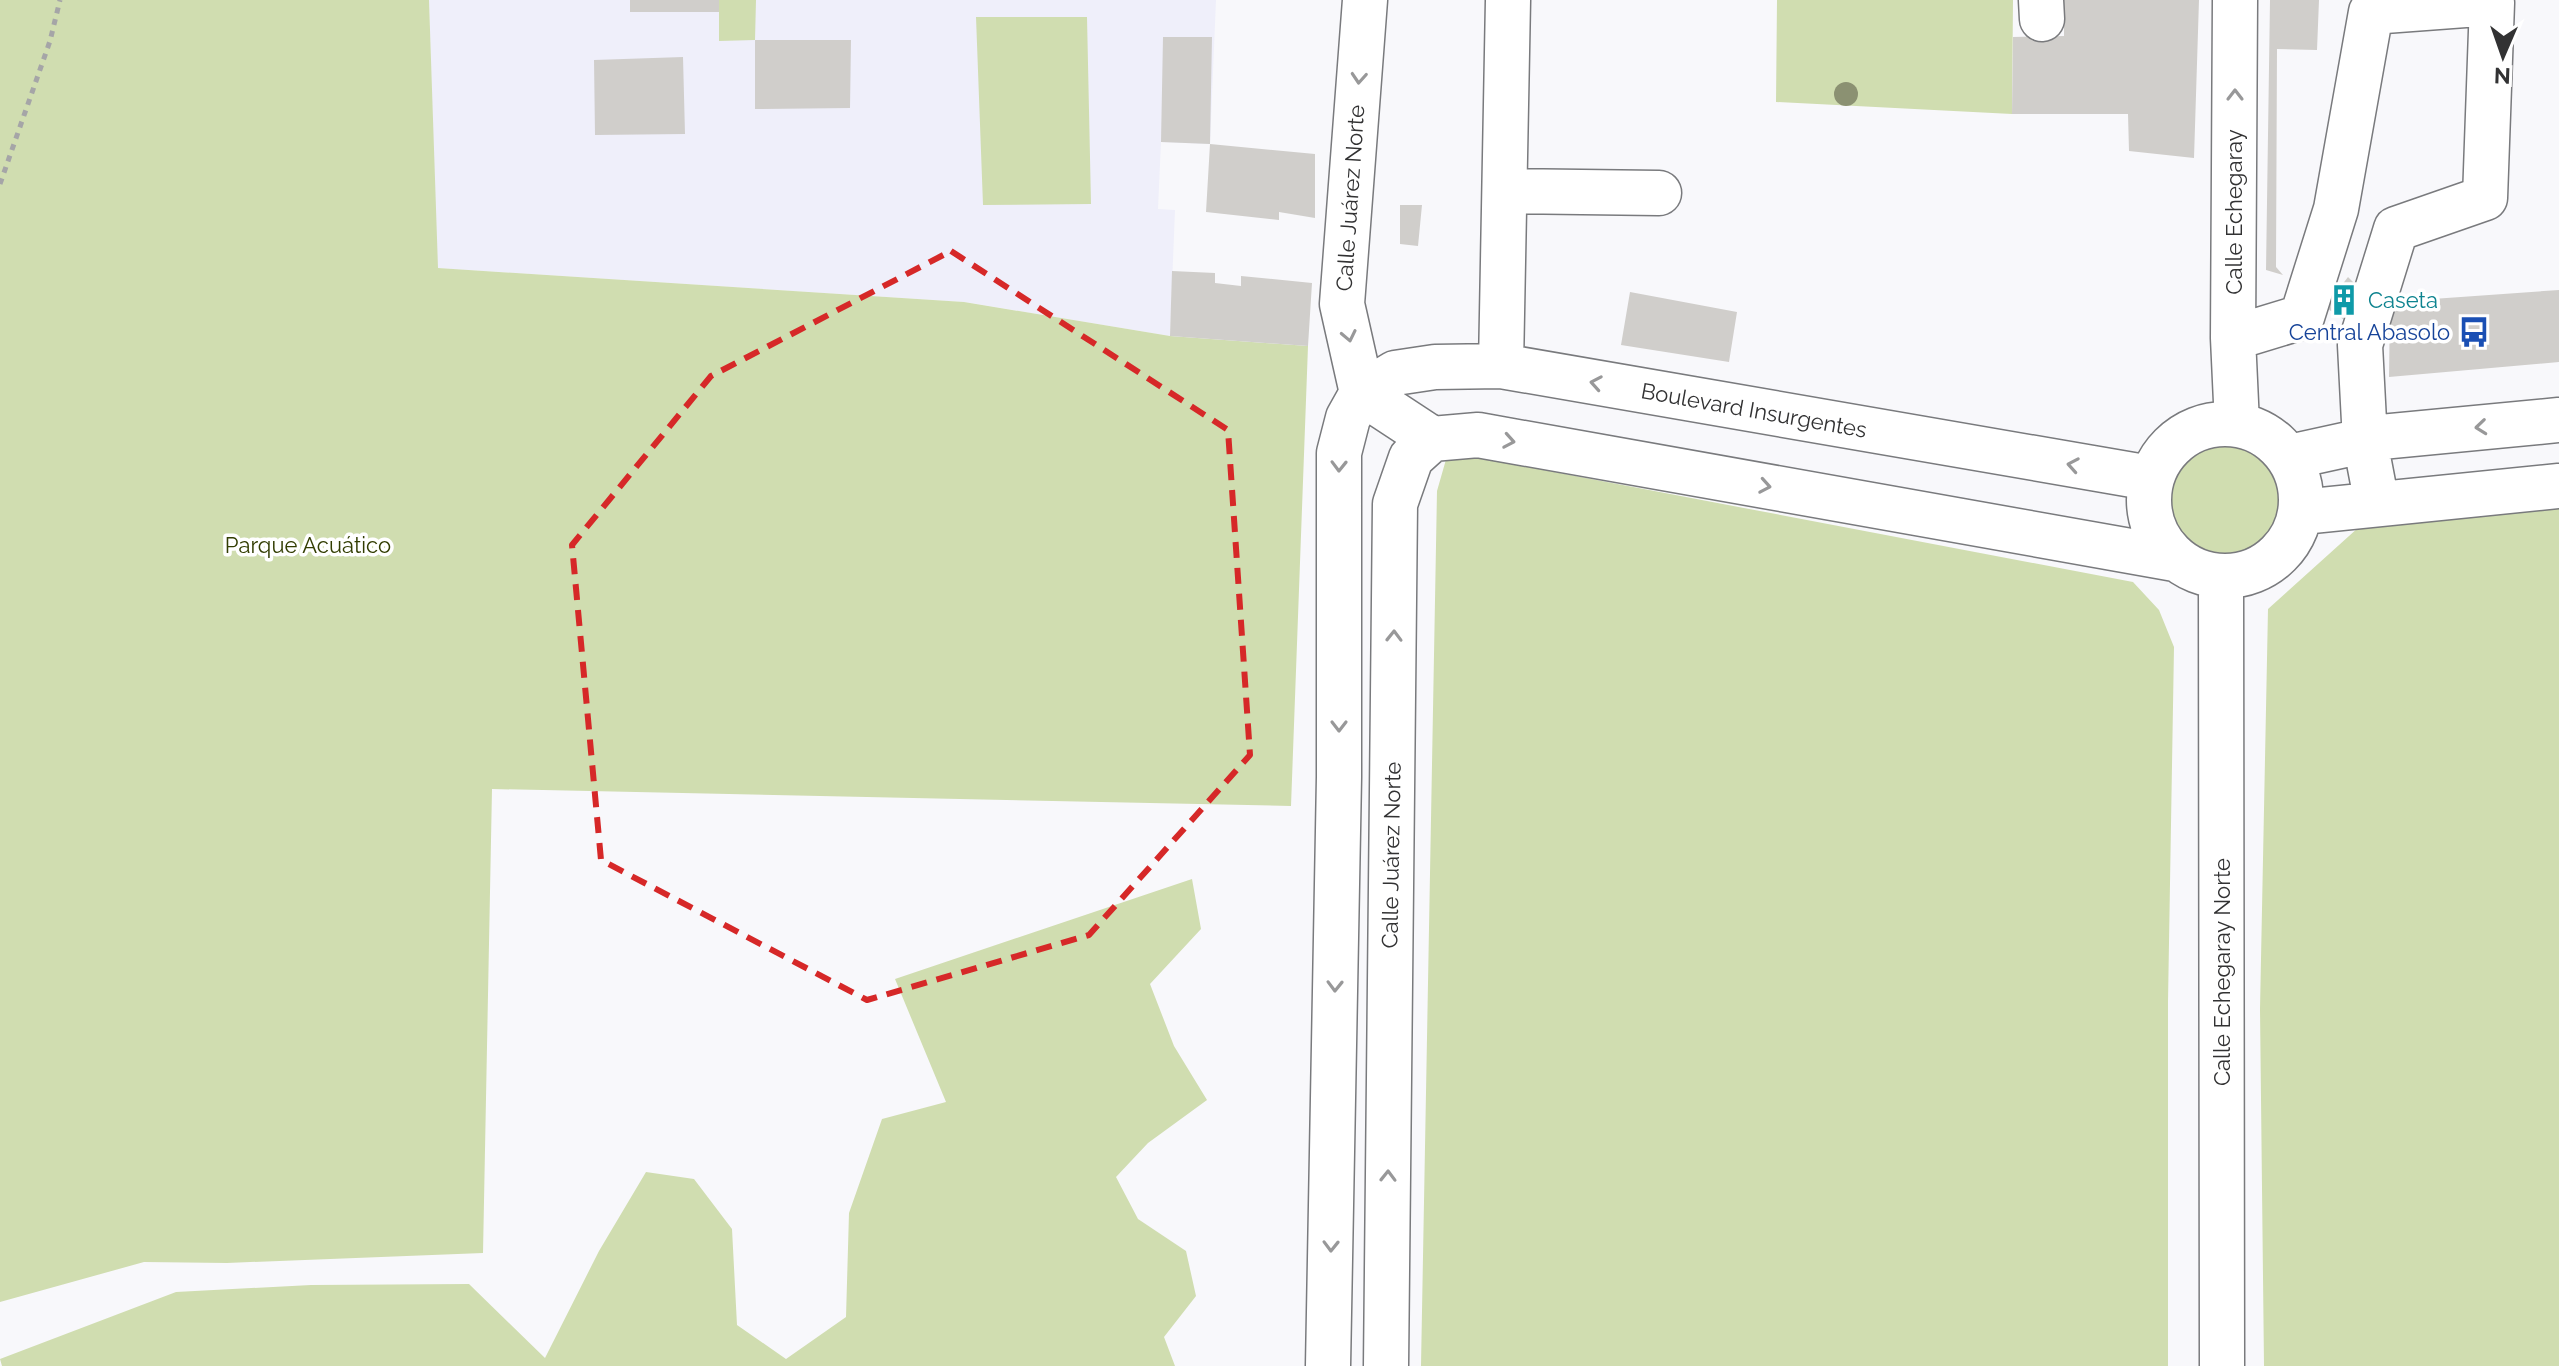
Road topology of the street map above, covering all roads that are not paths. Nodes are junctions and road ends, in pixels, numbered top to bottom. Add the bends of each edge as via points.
1 (1365, 0) edge
2 (1508, 0) edge
3 (2235, 0) edge
4 (1505, 191) junction
5 (1659, 193) dead end
6 (2233, 338) junction
7 (1501, 366) junction
8 (1362, 393) junction
9 (2559, 420) edge
10 (2237, 424) junction
11 (1432, 439) junction
12 (2365, 441) junction
13 (2290, 457) junction
14 (2150, 478) junction
15 (2559, 486) edge
16 (2377, 504) junction
17 (2302, 512) junction
18 (2175, 559) junction
19 (2221, 578) junction
20 (1328, 1366) edge
21 (1386, 1366) edge
22 (2222, 1366) edge

1 -> 8 street, Calle Juárez Norte via 1342,304
2 - 4 street
6 -> 3 street, Calle Echegaray
4 - 5 street
4 - 7 street
6 - 10 street, Calle Echegaray
6 - 12 street via 2302,317 2336,209 2371,12 2492,3 2485,198 2396,229 2360,345
7 - 8 street, Boulevard Insurgentes via 1395,373
14 -> 7 street, Boulevard Insurgentes
8 - 11 street
8 -> 20 street via 1348,418 1339,453
9 -> 12 street
10 - 13 street via 2267,435
10 - 14 street via 2200,427 2169,446
11 -> 18 street via 1478,435
21 -> 11 street, Calle Juárez Norte via 1395,504 1411,458
12 - 13 street
12 - 16 street
13 - 17 street via 2301,483
14 - 18 street via 2150,522
15 - 16 street
16 - 17 street
17 - 19 street via 2287,546 2259,570
18 - 19 street
19 - 22 street, Calle Echegaray Norte

